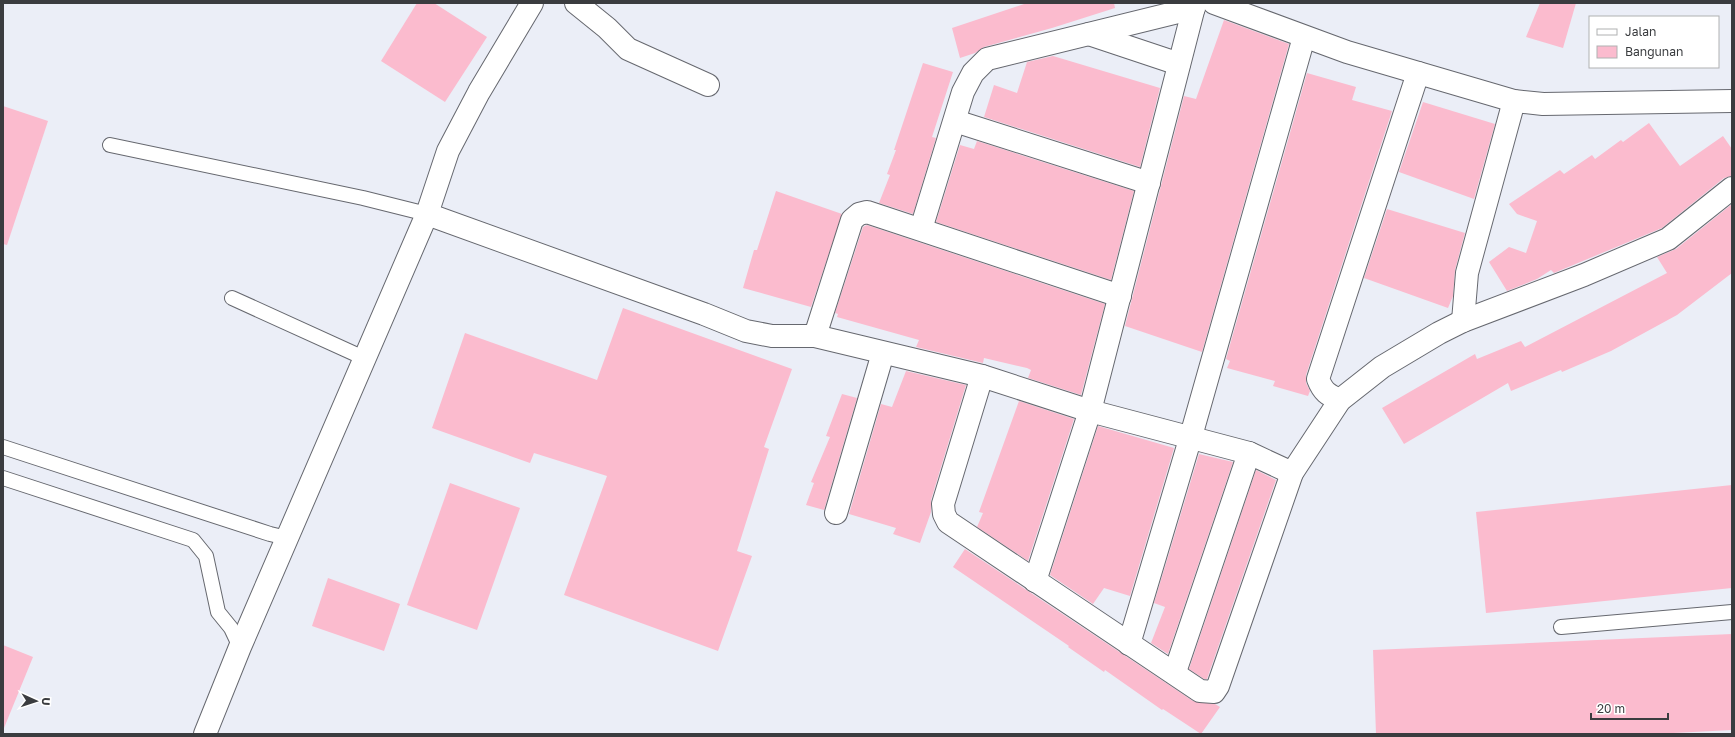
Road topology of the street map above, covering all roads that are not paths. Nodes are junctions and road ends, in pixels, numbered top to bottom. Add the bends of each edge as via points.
1 (532, 3) edge
2 (576, 3) edge
3 (1201, 5) edge
4 (1089, 34) junction
5 (1304, 36) junction
6 (1179, 64) junction
7 (1418, 74) junction
8 (708, 85) dead end
9 (1514, 101) junction
10 (1732, 101) edge
11 (955, 121) junction
12 (110, 145) dead end
13 (1149, 183) junction
14 (1732, 188) edge
15 (427, 214) junction
16 (921, 229) junction
17 (1120, 296) junction
18 (232, 298) dead end
19 (1462, 321) junction
20 (815, 336) junction
21 (883, 353) junction
22 (364, 358) junction
23 (982, 376) junction
24 (1340, 400) junction
25 (1090, 411) junction
26 (1191, 436) junction
27 (3, 447) edge
28 (1249, 452) junction
29 (1292, 473) junction
30 (3, 478) edge
31 (836, 513) dead end
32 (287, 538) junction
33 (1035, 580) junction
34 (1732, 612) edge
35 (1561, 627) dead end
36 (1129, 644) junction
37 (240, 647) junction
38 (1175, 672) junction
39 (205, 734) edge

1 - 15 street via 479,92 448,151
2 - 8 street via 607,28 628,50
3 - 4 street
3 - 5 street
3 - 6 street
4 - 6 street
4 - 11 street via 987,58 973,73 963,92
5 - 7 street
5 - 26 street
6 - 13 street
7 - 9 street
7 - 24 street via 1318,379 1326,394
9 - 10 street via 1543,104
9 - 19 street via 1467,273
11 - 13 street
11 - 16 street
12 - 15 lane via 363,198
13 - 17 street
14 - 19 street via 1668,239 1584,275
15 - 20 street via 746,331 772,336
15 - 22 street
16 - 17 street
16 - 20 street via 867,212 852,220
17 - 25 street
18 - 22 lane
19 - 24 street via 1382,367
20 - 21 street
21 - 23 street
21 - 31 street
22 - 32 street
23 - 25 street
23 - 33 street via 943,504 944,514 948,522
24 - 29 street
25 - 26 street
25 - 33 street
26 - 28 street
26 - 36 street
27 - 32 lane
28 - 29 street
28 - 38 street
29 - 38 street via 1218,686 1214,692 1200,691
30 - 37 lane via 193,540 206,556 218,612 232,628
32 - 37 street
33 - 36 street
34 - 35 lane
36 - 38 street
37 - 39 street

